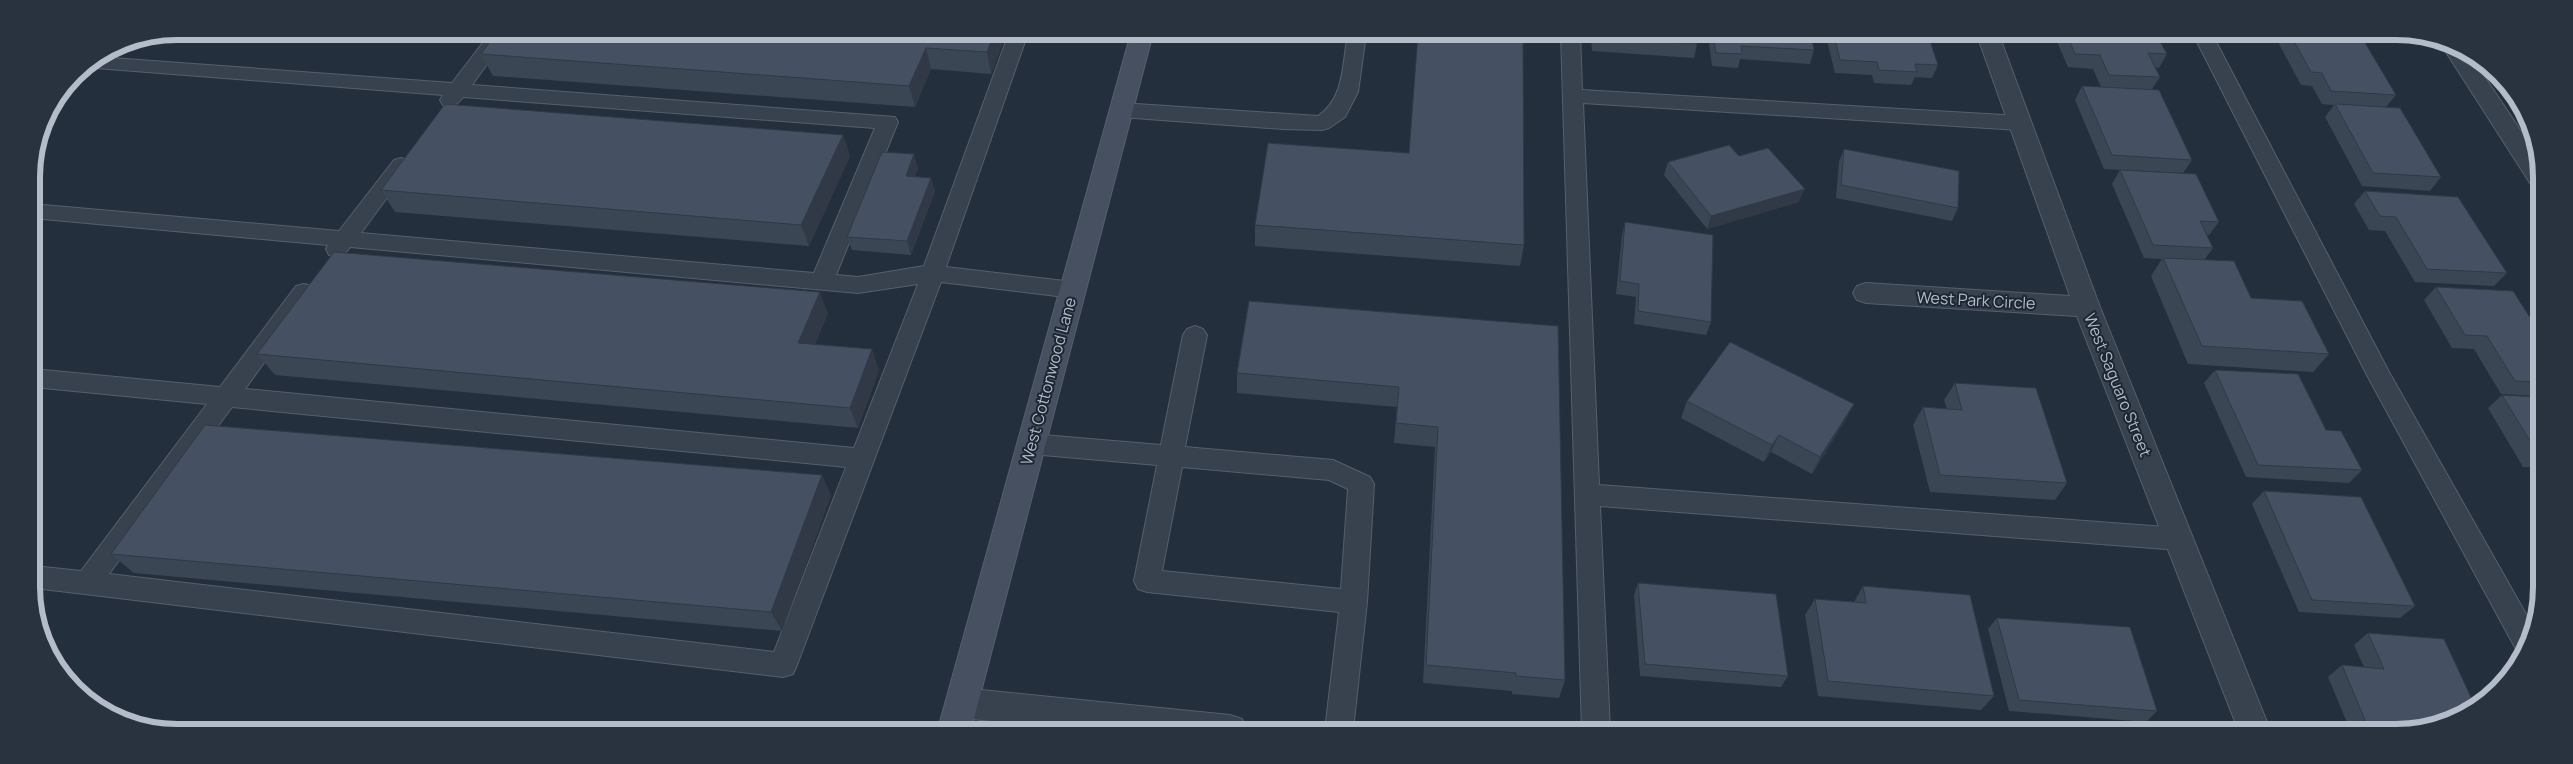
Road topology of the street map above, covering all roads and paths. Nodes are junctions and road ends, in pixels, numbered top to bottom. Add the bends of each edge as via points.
1 (495, 40) edge
2 (1016, 40) edge
3 (1140, 40) edge
4 (1356, 40) edge
5 (1570, 40) edge
6 (1990, 40) edge
7 (2205, 40) edge
8 (2459, 55) edge
9 (100, 64) edge
10 (458, 90) junction
11 (1573, 96) junction
12 (1121, 110) junction
13 (440, 114) edge
14 (2020, 123) junction
15 (416, 145) edge
16 (2533, 167) edge
17 (40, 212) edge
18 (345, 239) junction
19 (933, 273) junction
20 (822, 282) junction
21 (1073, 290) junction
22 (1866, 293) dead end
23 (2087, 306) junction
24 (1195, 335) dead end
25 (40, 379) edge
26 (224, 397) junction
27 (1032, 444) junction
28 (1170, 456) junction
29 (862, 459) junction
30 (1587, 495) junction
31 (2179, 539) junction
32 (40, 578) edge
33 (87, 583) junction
34 (1354, 602) junction
35 (2524, 637) edge
36 (958, 716) edge
37 (1113, 724) edge
38 (1340, 724) edge
39 (1596, 724) edge
40 (2252, 724) edge

1 - 10 lane
2 - 19 lane
3 - 12 main road, West Cottonwood Lane
4 - 12 lane via 1348,92 1338,112 1322,123
5 - 11 lane
6 - 14 street, West Saguaro Street
7 - 35 lane via 2380,377
8 - 16 street
9 - 10 lane
10 - 13 lane
10 - 20 lane via 888,122
11 - 14 lane
11 - 30 lane
12 - 21 main road, West Cottonwood Lane
14 - 23 street, West Saguaro Street
15 - 18 lane
17 - 18 lane
18 - 20 lane
18 - 26 lane
19 - 20 lane via 858,285
19 - 21 lane
19 - 29 lane
21 - 27 main road, West Cottonwood Lane
22 - 23 street, West Park Circle
23 - 31 street, West Saguaro Street
24 - 28 lane
25 - 26 lane
26 - 29 lane
26 - 33 lane
27 - 28 lane
27 - 36 main road, West Cottonwood Lane
28 - 34 lane via 1333,470 1361,484
28 - 34 lane via 1147,581
29 - 33 lane via 783,665
30 - 31 lane
30 - 39 lane
31 - 40 street, West Saguaro Street
32 - 33 lane
34 - 38 lane
36 - 37 street

